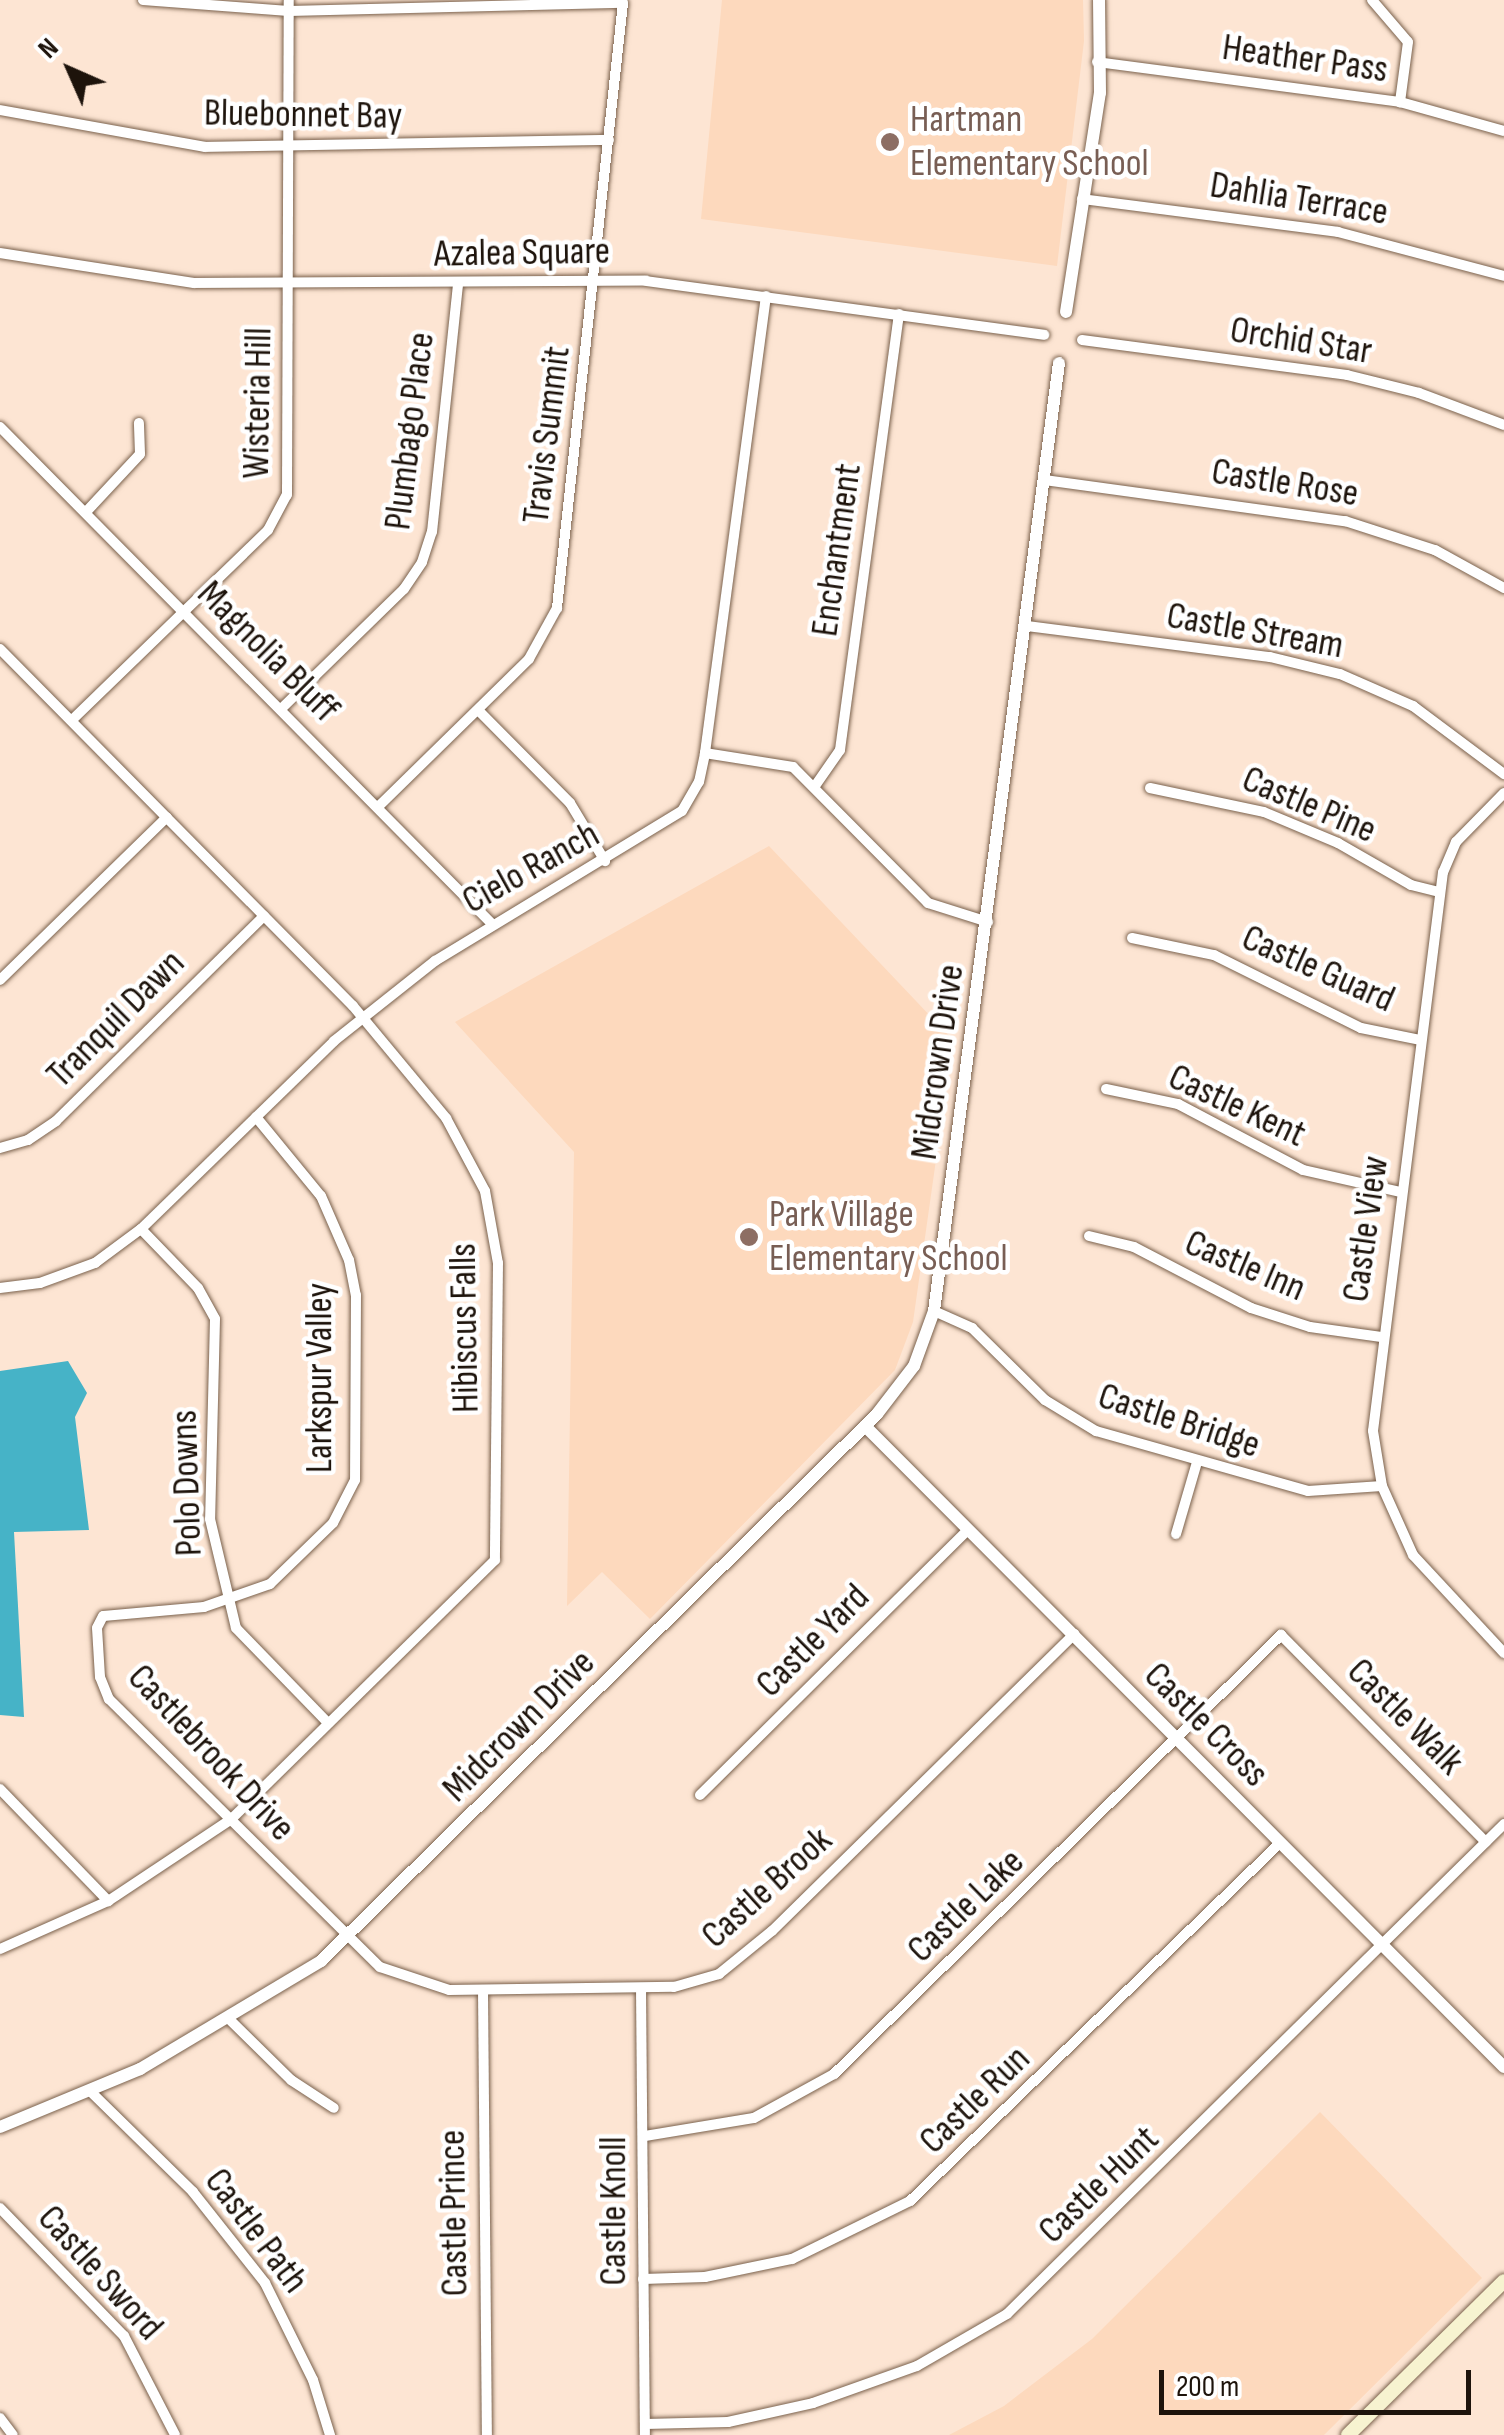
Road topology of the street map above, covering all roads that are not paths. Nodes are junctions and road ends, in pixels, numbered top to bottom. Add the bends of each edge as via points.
1 (143, 0) edge
2 (1099, 0) edge
3 (1372, 0) edge
4 (289, 5) edge
5 (1099, 62) junction
6 (1400, 102) junction
7 (0, 110) edge
8 (1504, 131) edge
9 (608, 140) junction
10 (290, 149) junction
11 (1082, 199) junction
12 (0, 253) edge
13 (1504, 276) edge
14 (595, 280) junction
15 (458, 284) junction
16 (289, 286) junction
17 (766, 296) junction
18 (1066, 312) dead end
19 (899, 314) junction
20 (1044, 335) dead end
21 (1082, 340) dead end
22 (1059, 362) dead end
23 (138, 423) dead end
24 (1504, 425) edge
25 (0, 427) edge
26 (1044, 480) junction
27 (86, 512) junction
28 (1504, 588) edge
29 (184, 610) junction
30 (1026, 626) junction
31 (0, 650) edge
32 (282, 708) junction
33 (478, 710) junction
34 (72, 720) junction
35 (706, 753) junction
36 (1504, 774) edge
37 (815, 786) junction
38 (1150, 788) dead end
39 (1504, 793) edge
40 (380, 806) junction
41 (167, 816) junction
42 (605, 860) junction
43 (1440, 892) junction
44 (264, 916) junction
45 (988, 922) junction
46 (491, 923) junction
47 (1132, 938) dead end
48 (0, 980) edge
49 (363, 1018) junction
50 (1420, 1040) junction
51 (1106, 1089) dead end
52 (256, 1117) junction
53 (0, 1148) edge
54 (1401, 1192) junction
55 (141, 1229) junction
56 (1090, 1236) dead end
57 (0, 1288) edge
58 (934, 1311) junction
59 (1382, 1337) junction
60 (865, 1426) junction
61 (1197, 1462) junction
62 (1382, 1486) junction
63 (968, 1530) junction
64 (1176, 1534) dead end
65 (228, 1599) junction
66 (103, 1616) joint
67 (1074, 1634) junction
68 (1281, 1635) joint
69 (1504, 1653) edge
70 (328, 1723) junction
71 (1179, 1739) junction
72 (0, 1789) edge
73 (700, 1795) dead end
74 (230, 1820) junction
75 (1504, 1824) edge
76 (1281, 1842) junction
77 (1486, 1842) junction
78 (280, 1872) joint
79 (108, 1901) junction
80 (344, 1936) junction
81 (1383, 1947) junction
82 (0, 1949) edge
83 (641, 1988) junction
84 (482, 1990) junction
85 (230, 2020) junction
86 (1504, 2067) edge
87 (91, 2092) junction
88 (334, 2108) dead end
89 (0, 2127) edge
90 (645, 2136) junction
91 (0, 2208) edge
92 (644, 2279) junction
93 (1504, 2281) edge
94 (0, 2418) edge
95 (645, 2430) edge
96 (13, 2435) edge
97 (175, 2435) edge
98 (330, 2435) edge
99 (486, 2435) edge
100 (1348, 2435) edge

1 - 4 street
2 - 5 street
3 - 6 street via 1408,42
4 - 9 street, Travis Summit via 623,3
4 - 10 street, Wisteria Hill
5 - 6 street, Heather Pass
5 - 11 street
6 - 8 street, Heather Pass
7 - 10 street, Bluebonnet Bay via 126,136
9 - 10 street, Bluebonnet Bay
9 - 14 street, Travis Summit
10 - 16 street, Wisteria Hill
11 - 13 street, Dahlia Terrace via 1338,232
11 - 18 street
12 - 16 street, Azalea Square via 120,276
14 - 15 street, Azalea Square
14 - 17 street, Azalea Square
14 - 33 street, Travis Summit via 557,608 529,660
15 - 16 street, Azalea Square
15 - 32 street, Plumbago Place via 432,532 422,562 404,589
16 - 29 street, Wisteria Hill via 287,495 268,530
17 - 19 street, Azalea Square
17 - 35 street, Cielo Ranch
19 - 20 street, Azalea Square
19 - 37 street, Enchantment via 840,750
21 - 24 street, Orchid Star via 1347,375 1420,392
22 - 26 street, Midcrown Drive
23 - 27 street via 140,454
25 - 27 street, Magnolia Bluff
26 - 28 street, Castle Rose via 1345,520 1434,550
26 - 30 street, Midcrown Drive
27 - 29 street, Magnolia Bluff
29 - 32 street, Magnolia Bluff
29 - 34 street, Wisteria Hill
30 - 36 street, Castle Stream via 1328,670 1413,706
30 - 45 street, Midcrown Drive
31 - 34 street, Hibiscus Falls
32 - 40 street, Magnolia Bluff
33 - 40 street, Travis Summit
33 - 42 street via 570,804
34 - 41 street, Hibiscus Falls
35 - 37 street via 784,763
35 - 42 street, Cielo Ranch via 682,811
37 - 45 street via 928,903
38 - 43 street, Castle Pine via 1276,816 1411,885
39 - 43 street, Castle View via 1456,842
40 - 46 street, Magnolia Bluff
41 - 44 street, Hibiscus Falls
41 - 48 street
42 - 46 street, Cielo Ranch
43 - 50 street, Castle View
44 - 49 street, Hibiscus Falls
44 - 53 street, Tranquil Dawn via 56,1120 28,1140
45 - 58 street, Midcrown Drive
46 - 49 street, Cielo Ranch
47 - 50 street, Castle Guard via 1214,955 1361,1028
49 - 52 street, Cielo Ranch
49 - 70 street, Hibiscus Falls via 454,1130 477,1169 492,1216 498,1263 495,1560
50 - 54 street, Castle View
51 - 54 street, Castle Kent via 1178,1104 1303,1170
52 - 55 street, Cielo Ranch
52 - 65 street, Larkspur Valley via 321,1196 349,1260 356,1295 356,1466 348,1502 334,1523 270,1584
54 - 59 street, Castle View
55 - 57 street, Cielo Ranch via 71,1274
55 - 65 street, Polo Downs via 198,1288 215,1320 210,1518
56 - 59 street, Castle Inn via 1134,1246 1251,1308
58 - 60 street, Midcrown Drive via 914,1366
58 - 61 street, Castle Bridge via 972,1328 1046,1400 1082,1424
59 - 62 street, Castle View via 1373,1430
60 - 63 street, Castle Cross
60 - 80 street, Midcrown Drive
61 - 62 street, Castle Bridge via 1308,1492
61 - 64 street
62 - 69 street, Castle View via 1420,1565
63 - 67 street, Castle Cross
63 - 73 street, Castle Yard
65 - 66 street, Larkspur Valley
65 - 70 street, Polo Downs via 247,1647
66 - 74 street, Castlebrook Drive via 97,1628 100,1677 109,1699
67 - 71 street, Castle Cross
67 - 83 street, Castle Brook via 740,1961 698,1982
68 - 71 street, Castle Lake
68 - 77 street, Castle Walk
70 - 74 street, Hibiscus Falls
71 - 76 street, Castle Cross
71 - 90 street, Castle Lake via 834,2074 754,2118
72 - 79 street
74 - 78 street, Castlebrook Drive
74 - 79 street, Hibiscus Falls
75 - 77 street, Castle Hunt
76 - 81 street, Castle Cross
76 - 92 street, Castle Run via 910,2201 792,2260 705,2277
77 - 81 street, Castle Hunt
78 - 80 street, Castle Brook
79 - 82 street, Hibiscus Falls
80 - 84 street, Castle Brook via 380,1967 412,1982
80 - 85 street, Midcrown Drive
81 - 86 street, Castle Cross
81 - 95 street, Castle Hunt via 1007,2314 917,2366 813,2403 728,2422
83 - 84 street, Castle Brook
83 - 90 street, Castle Knoll
84 - 99 street, Castle Prince
85 - 87 street, Midcrown Drive
85 - 88 street via 291,2080
87 - 89 street, Midcrown Drive
87 - 98 street, Castle Path via 193,2192 266,2283 314,2380
90 - 92 street, Castle Knoll
91 - 97 street, Castle Sword via 124,2336
92 - 95 street, Castle Knoll
93 - 100 main road
94 - 96 street

